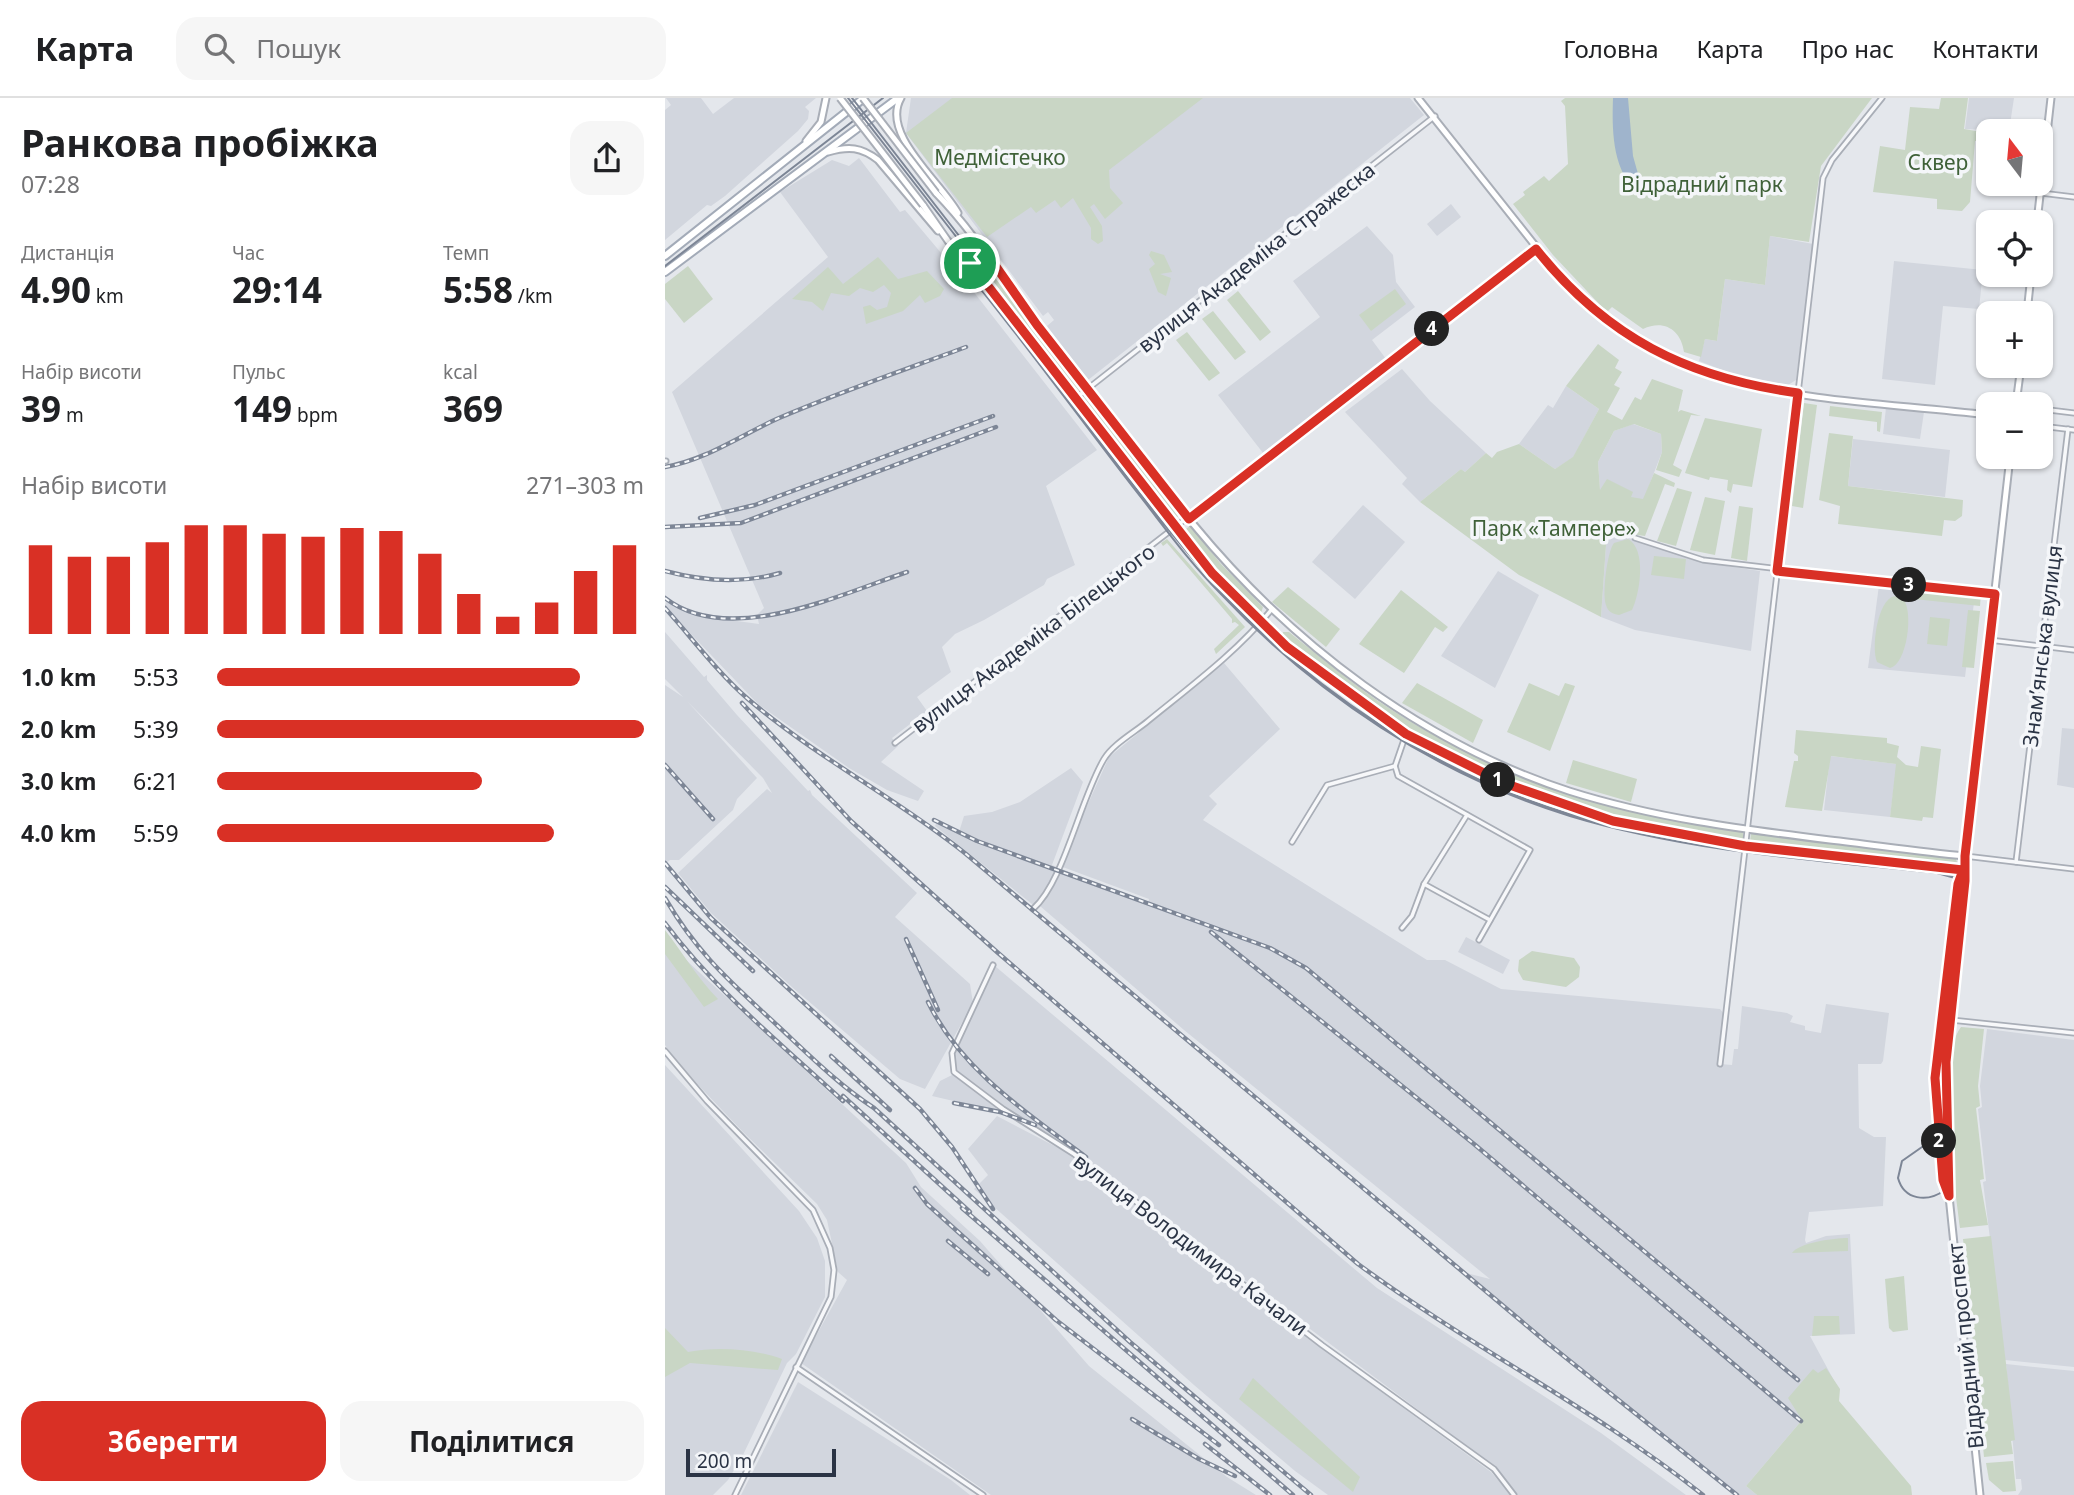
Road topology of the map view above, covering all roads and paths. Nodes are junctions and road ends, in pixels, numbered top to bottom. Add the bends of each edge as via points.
1 (826, 98) edge
2 (840, 98) edge
3 (863, 98) edge
4 (899, 98) edge
5 (1419, 98) edge
6 (1882, 98) edge
7 (2052, 98) edge
8 (1435, 117) junction
9 (2050, 119) edge
10 (806, 142) junction
11 (822, 154) junction
12 (2053, 194) edge
13 (2074, 197) edge
14 (962, 219) junction
15 (948, 241) junction
16 (983, 248) junction
17 (1537, 249) junction
18 (665, 256) edge
19 (970, 263) junction
20 (665, 272) edge
21 (1087, 389) junction
22 (1798, 392) junction
23 (1076, 398) junction
24 (2053, 410) edge
25 (1976, 412) edge
26 (2074, 413) edge
27 (2053, 427) edge
28 (2068, 429) junction
29 (2074, 430) edge
30 (2009, 469) edge
31 (1189, 519) junction
32 (1176, 529) junction
33 (1635, 538) dead end
34 (1777, 571) junction
35 (1995, 594) junction
36 (1273, 609) junction
37 (1261, 623) junction
38 (1989, 639) junction
39 (2042, 646) junction
40 (2074, 650) edge
41 (1406, 734) junction
42 (895, 743) dead end
43 (1395, 766) junction
44 (1467, 815) junction
45 (1747, 830) junction
46 (1292, 842) dead end
47 (1745, 846) junction
48 (1965, 856) junction
49 (2016, 862) junction
50 (2074, 868) edge
51 (1963, 872) junction
52 (1424, 884) junction
53 (1033, 909) dead end
54 (1490, 920) junction
55 (1402, 928) dead end
56 (1479, 940) dead end
57 (993, 965) dead end
58 (1942, 1019) junction
59 (1951, 1020) junction
60 (2074, 1033) edge
61 (665, 1051) edge
62 (1720, 1064) dead end
63 (1949, 1196) junction
64 (796, 1367) junction
65 (735, 1495) edge
66 (983, 1495) edge
67 (1514, 1495) edge
68 (1980, 1495) edge

1 - 10 main road via 821,122
2 - 15 main road, bridge
3 - 10 main road
3 - 14 main road, bridge via 936,193
4 - 11 main road
4 - 14 main road via 895,114 899,133
5 - 8 main road
6 - 22 street via 1823,178
7 - 9 main road
8 - 17 main road
8 - 21 street, вулиця Академіка Стражеска
10 - 18 main road
11 - 15 main road via 850,147 867,152
11 - 20 main road
12 - 13 street
14 - 16 main road
15 - 19 main road
16 - 19 main road via 981,261
16 - 21 main road
17 - 22 main road via 1588,307 1642,344 1714,377
17 - 31 street, вулиця Академіка Білецького
19 - 23 main road
21 - 23 street, вулиця Академіка Стражеска
21 - 31 main road
22 - 25 main road
22 - 34 street
23 - 32 main road
24 - 26 street
27 - 28 street
28 - 29 street
28 - 39 street, Знамʼянська вулиця
30 - 35 main road, Відрадний проспект
31 - 32 street, вулиця Академіка Білецького
31 - 36 main road
32 - 37 main road
32 - 42 street, вулиця Академіка Білецького
33 - 34 street via 1703,560
34 - 35 street
34 - 45 street
35 - 38 main road, Відрадний проспект
36 - 37 street
36 - 45 main road via 1337,666 1475,752 1569,790 1692,822
37 - 41 main road via 1328,680
37 - 53 street via 1221,662 1105,756 1057,869
38 - 39 street
38 - 48 main road, Відрадний проспект
39 - 40 street
39 - 49 street, Знамʼянська вулиця
41 - 43 street
41 - 47 main road via 1504,783 1565,806 1613,821
43 - 44 street via 1398,776
43 - 46 street via 1327,785
44 - 52 street
44 - 54 street via 1529,850
45 - 47 street
45 - 48 main road
47 - 51 main road
47 - 62 street
48 - 49 street
48 - 51 main road, Відрадний проспект
49 - 50 street
51 - 58 main road, Відрадний проспект
51 - 59 main road, Відрадний проспект
52 - 54 street
52 - 55 street via 1412,916
54 - 56 street
57 - 67 street, вулиця Володимира Качали via 951,1053 954,1072 1074,1154 1313,1338 1494,1469
58 - 59 street
58 - 63 main road, Відрадний проспект via 1935,1102 1943,1180
59 - 60 street
59 - 63 main road, Відрадний проспект via 1945,1118
61 - 64 street via 707,1101 811,1207 825,1232 834,1270 831,1297
63 - 68 main road, Відрадний проспект
64 - 65 street
64 - 66 street

